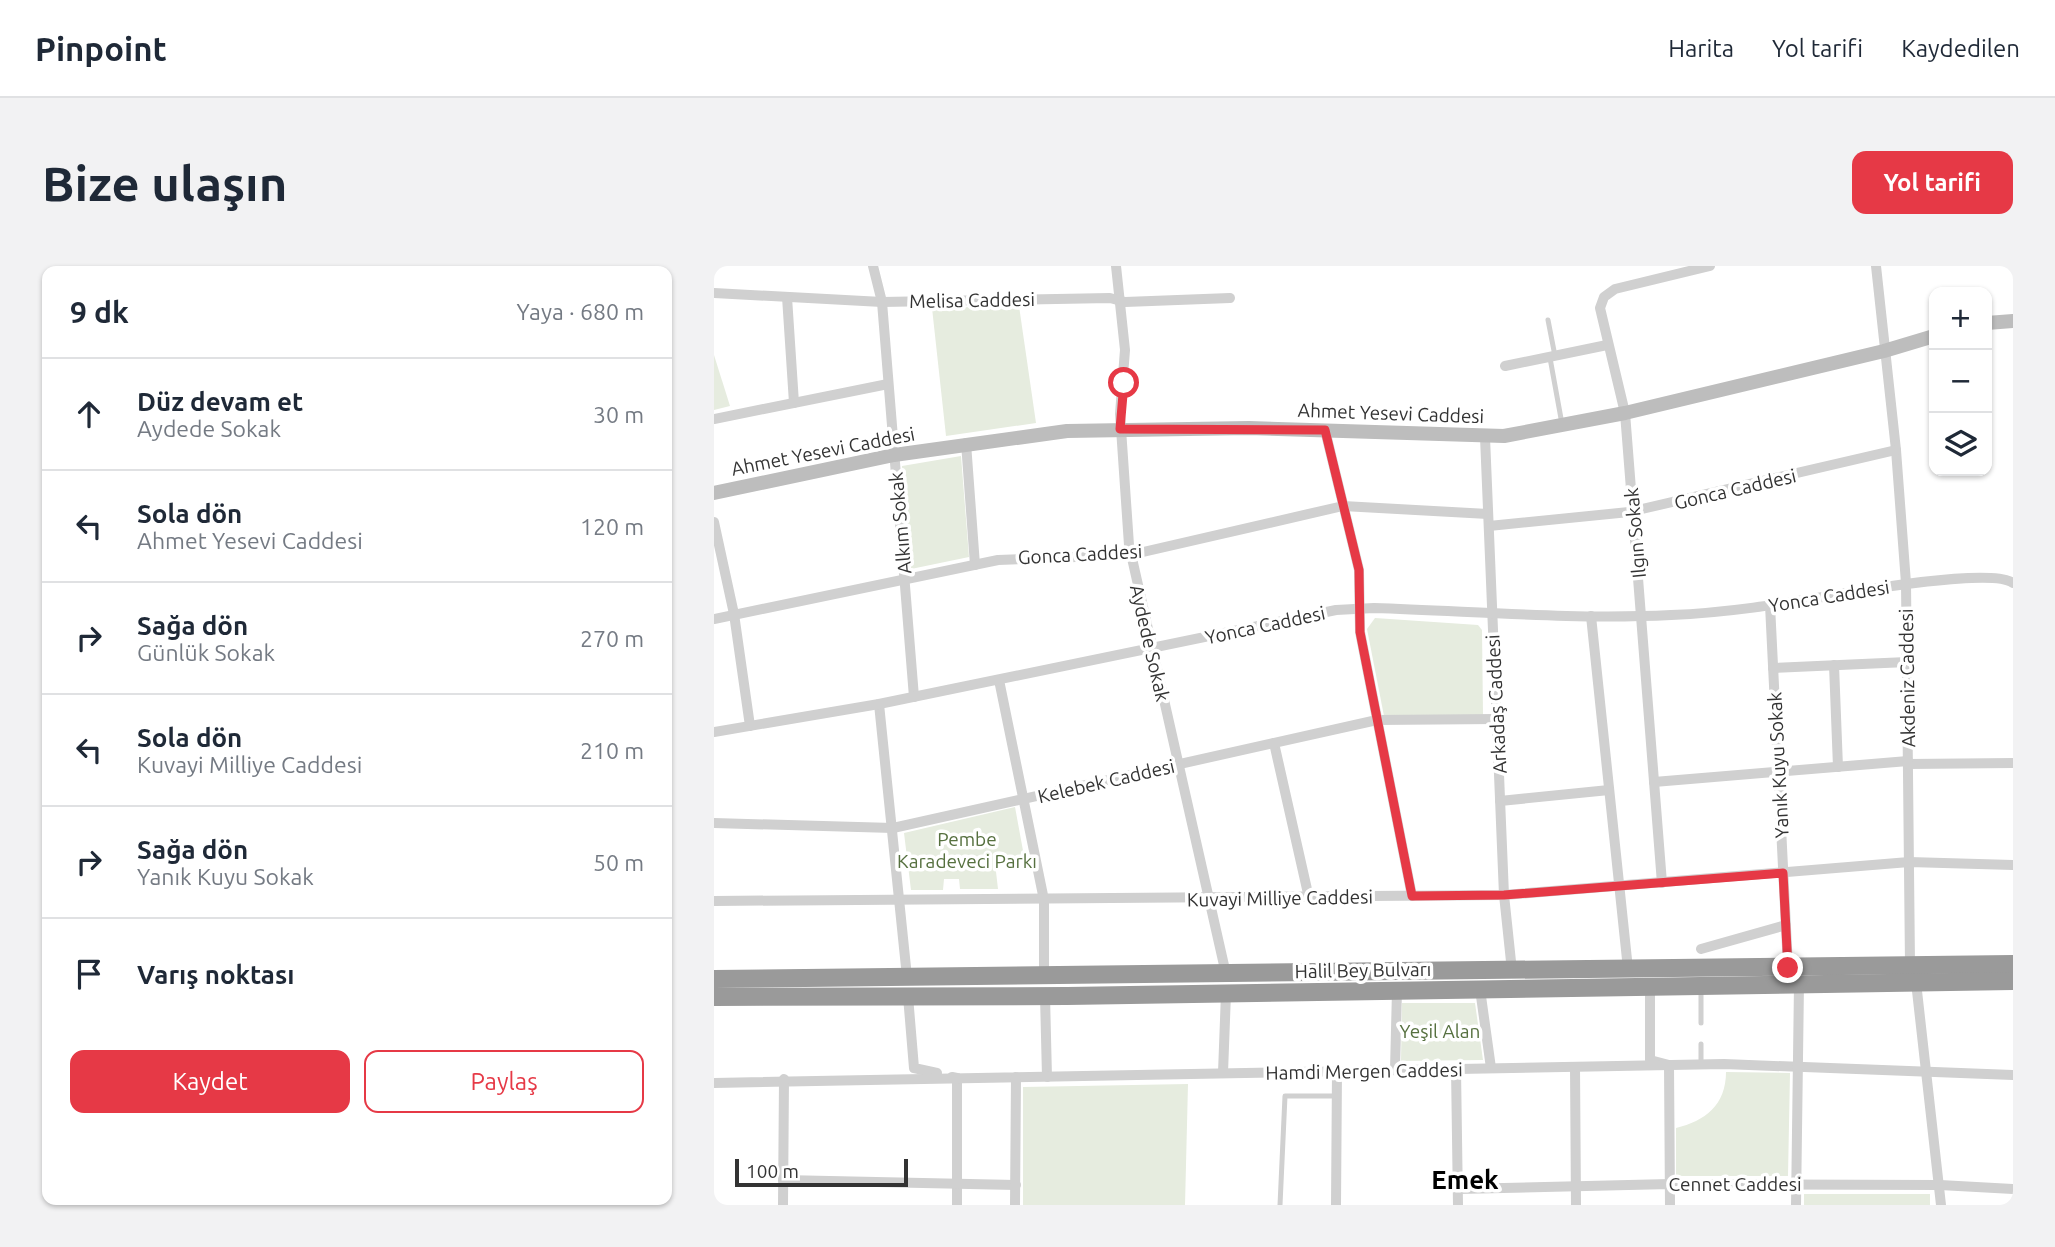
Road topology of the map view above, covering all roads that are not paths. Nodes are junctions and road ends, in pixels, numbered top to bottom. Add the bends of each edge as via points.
1 (873, 266) edge
2 (1116, 266) edge
3 (1710, 266) edge
4 (1876, 266) edge
5 (714, 293) edge
6 (787, 297) junction
7 (1230, 298) dead end
8 (1120, 301) junction
9 (882, 302) junction
10 (1548, 320) dead end
11 (2013, 321) edge
12 (1992, 323) edge
13 (1929, 338) edge
14 (1607, 345) junction
15 (1884, 351) junction
16 (1552, 356) junction
17 (1505, 366) dead end
18 (888, 384) junction
19 (794, 403) junction
20 (1625, 413) junction
21 (714, 419) edge
22 (1562, 427) junction
23 (1120, 429) junction
24 (1325, 430) junction
25 (1485, 437) junction
26 (966, 443) junction
27 (1896, 450) junction
28 (894, 454) junction
29 (714, 493) edge
30 (1343, 506) junction
31 (1633, 511) junction
32 (1488, 514) junction
33 (714, 522) edge
34 (1489, 526) junction
35 (1130, 555) junction
36 (975, 565) junction
37 (905, 579) junction
38 (1906, 583) junction
39 (2013, 583) edge
40 (1770, 605) junction
41 (1357, 608) junction
42 (1491, 612) junction
43 (734, 614) junction
44 (1591, 615) junction
45 (1642, 616) junction
46 (714, 619) edge
47 (1152, 649) junction
48 (1907, 662) junction
49 (1834, 666) junction
50 (1773, 668) junction
51 (999, 680) junction
52 (914, 697) junction
53 (879, 704) junction
54 (1496, 719) junction
55 (1377, 720) junction
56 (750, 726) junction
57 (714, 732) edge
58 (1274, 743) junction
59 (1908, 763) junction
60 (2013, 763) edge
61 (1178, 764) junction
62 (1838, 767) junction
63 (1778, 772) junction
64 (1654, 782) junction
65 (1609, 790) junction
66 (1024, 799) junction
67 (1500, 801) junction
68 (714, 823) edge
69 (893, 828) junction
70 (1909, 862) junction
71 (2013, 865) edge
72 (1783, 873) junction
73 (1662, 883) junction
74 (1620, 887) junction
75 (1504, 895) junction
76 (1412, 896) junction
77 (1309, 898) junction
78 (1209, 899) junction
79 (1044, 900) junction
80 (714, 901) edge
81 (901, 901) junction
82 (1786, 926) junction
83 (1701, 948) dead end
84 (2013, 964) edge
85 (1788, 968) junction
86 (1628, 969) junction
87 (1512, 971) junction
88 (1226, 974) junction
89 (1913, 974) junction
90 (1044, 975) junction
91 (907, 977) junction
92 (714, 979) edge
93 (2013, 981) edge
94 (1799, 984) junction
95 (1650, 986) junction
96 (1702, 986) junction
97 (1480, 989) junction
98 (1397, 990) junction
99 (1226, 993) junction
100 (908, 996) junction
101 (1045, 996) junction
102 (714, 997) edge
103 (1701, 1023) dead end
104 (1701, 1044) dead end
105 (1701, 1064) junction
106 (1669, 1065) junction
107 (1798, 1066) junction
108 (1575, 1067) junction
109 (1491, 1068) junction
110 (1456, 1069) junction
111 (1395, 1070) junction
112 (1927, 1070) junction
113 (1337, 1071) junction
114 (1223, 1073) junction
115 (2013, 1075) edge
116 (1016, 1077) junction
117 (1047, 1077) junction
118 (957, 1078) junction
119 (784, 1079) junction
120 (714, 1083) edge
121 (1337, 1096) junction
122 (783, 1180) junction
123 (957, 1184) junction
124 (1576, 1184) junction
125 (1670, 1184) junction
126 (1796, 1184) junction
127 (1016, 1185) junction
128 (1940, 1185) junction
129 (1458, 1189) junction
130 (2013, 1189) edge
131 (783, 1205) edge
132 (957, 1205) edge
133 (1015, 1205) edge
134 (1280, 1205) edge
135 (1336, 1205) edge
136 (1458, 1205) edge
137 (1576, 1205) edge
138 (1670, 1205) edge
139 (1796, 1205) edge
140 (1941, 1205) edge

1 - 9 street, Alkım Sokak
2 - 8 street, Aydede Sokak
3 - 14 street, Ilgın Sokak via 1608,292 1600,308
4 - 15 street, Akdeniz Caddesi
5 - 6 street, Melisa Caddesi
6 - 9 street, Melisa Caddesi
6 - 19 street
7 - 8 street, Melisa Caddesi
8 - 9 street, Melisa Caddesi
8 - 23 street, Aydede Sokak via 1126,363
9 - 18 street, Alkım Sokak
10 - 16 lane
11 - 12 street
13 - 15 street, Ahmet Yesevi Caddesi
14 - 16 street
14 - 20 street, Ilgın Sokak
15 - 20 street, Ahmet Yesevi Caddesi
15 - 27 street, Akdeniz Caddesi
16 - 17 street
16 - 22 lane
18 - 19 street
18 - 28 street, Alkım Sokak
19 - 21 street
20 - 22 street, Ahmet Yesevi Caddesi
20 - 31 street, Ilgın Sokak
22 - 25 street, Ahmet Yesevi Caddesi
23 - 24 street, Ahmet Yesevi Caddesi
23 - 26 street, Ahmet Yesevi Caddesi via 1033,433
23 - 35 street, Aydede Sokak
24 - 25 street, Ahmet Yesevi Caddesi
24 - 30 street
25 - 32 street, Arkadaş Caddesi
26 - 28 street, Ahmet Yesevi Caddesi
26 - 36 street
27 - 31 street, Gonca Caddesi
27 - 38 street, Akdeniz Caddesi
28 - 29 street, Ahmet Yesevi Caddesi
28 - 37 street, Alkım Sokak
30 - 32 street, Gonca Caddesi
30 - 35 street, Gonca Caddesi
30 - 41 street via 1359,570
31 - 34 street, Gonca Caddesi
31 - 45 street, Ilgın Sokak
32 - 34 street, Arkadaş Caddesi
33 - 43 street
34 - 42 street, Arkadaş Caddesi
35 - 36 street, Gonca Caddesi via 1022,556
35 - 47 street, Aydede Sokak
36 - 37 street, Gonca Caddesi
37 - 43 street, Gonca Caddesi
37 - 52 street, Alkım Sokak
38 - 39 street, Yonca Caddesi via 1996,578
38 - 40 street, Yonca Caddesi
38 - 48 street, Akdeniz Caddesi
40 - 45 street, Yonca Caddesi
40 - 50 street, Yanık Kuyu Sokak
41 - 42 street, Yonca Caddesi
41 - 47 street, Yonca Caddesi
41 - 55 street
42 - 44 street, Yonca Caddesi
42 - 54 street, Arkadaş Caddesi
43 - 46 street, Gonca Caddesi
43 - 56 street
44 - 45 street, Yonca Caddesi
44 - 65 street
45 - 64 street, Ilgın Sokak
47 - 51 street, Yonca Caddesi
47 - 61 street, Aydede Sokak
48 - 49 street
48 - 59 street, Akdeniz Caddesi
49 - 50 street
49 - 62 street
50 - 63 street, Yanık Kuyu Sokak
51 - 52 street, Yonca Caddesi
51 - 66 street
52 - 53 street, Yonca Caddesi
53 - 56 street, Yonca Caddesi
53 - 69 street
54 - 55 street, Kelebek Caddesi
54 - 67 street, Arkadaş Caddesi
55 - 58 street, Kelebek Caddesi
55 - 76 street
56 - 57 street, Yonca Caddesi
58 - 61 street, Kelebek Caddesi
58 - 77 street
59 - 60 street
59 - 62 street
59 - 70 street, Akdeniz Caddesi
61 - 66 street, Kelebek Caddesi
61 - 78 street, Aydede Sokak
62 - 63 street
63 - 64 street
63 - 72 street, Yanık Kuyu Sokak
64 - 73 street, Ilgın Sokak
65 - 67 street
65 - 74 street
66 - 69 street, Kelebek Caddesi
66 - 79 street
67 - 75 street, Arkadaş Caddesi
68 - 69 street, Kelebek Caddesi
69 - 81 street
70 - 71 street, Kuvayi Milliye Caddesi
70 - 72 street, Kuvayi Milliye Caddesi
70 - 89 street, Akdeniz Caddesi
72 - 73 street, Kuvayi Milliye Caddesi
72 - 82 street, Yanık Kuyu Sokak
73 - 74 street, Kuvayi Milliye Caddesi
74 - 75 street, Kuvayi Milliye Caddesi
74 - 86 street
75 - 76 street, Kuvayi Milliye Caddesi
75 - 87 street, Arkadaş Caddesi
76 - 77 street, Kuvayi Milliye Caddesi
77 - 78 street, Kuvayi Milliye Caddesi
78 - 79 street, Kuvayi Milliye Caddesi
78 - 88 street, Aydede Sokak
79 - 81 street, Kuvayi Milliye Caddesi
79 - 90 street
80 - 81 street, Kuvayi Milliye Caddesi
81 - 91 street
82 - 83 street
82 - 85 street, Yanık Kuyu Sokak
84 - 89 highway, Halil Bey Bulvarı
85 - 86 highway, Halil Bey Bulvarı
85 - 89 highway, Halil Bey Bulvarı
86 - 87 highway, Halil Bey Bulvarı
87 - 88 highway, Halil Bey Bulvarı
88 - 90 highway, Halil Bey Bulvarı
89 - 93 highway, Halil Bey Bulvarı
89 - 94 highway, Halil Bey Bulvarı
89 - 112 street, Akdeniz Caddesi
90 - 91 highway, Halil Bey Bulvarı
91 - 92 highway, Halil Bey Bulvarı
94 - 96 highway, Halil Bey Bulvarı
94 - 107 street
95 - 96 highway, Halil Bey Bulvarı
95 - 97 highway, Halil Bey Bulvarı
95 - 106 street via 1650,1060
96 - 103 lane
97 - 98 highway, Halil Bey Bulvarı
97 - 109 street
98 - 99 highway, Halil Bey Bulvarı
98 - 111 street
99 - 101 highway, Halil Bey Bulvarı
99 - 114 street
100 - 101 highway, Halil Bey Bulvarı
100 - 102 highway, Halil Bey Bulvarı
100 - 118 street via 914,1068
101 - 117 street
104 - 105 lane
105 - 106 street, Hamdi Mergen Caddesi
105 - 107 street, Hamdi Mergen Caddesi
106 - 108 street, Hamdi Mergen Caddesi
106 - 125 street
107 - 112 street, Hamdi Mergen Caddesi
107 - 126 street
108 - 109 street, Hamdi Mergen Caddesi
108 - 124 street
109 - 110 street, Hamdi Mergen Caddesi
110 - 111 street, Hamdi Mergen Caddesi
110 - 129 street
111 - 113 street, Hamdi Mergen Caddesi
112 - 115 street, Hamdi Mergen Caddesi
112 - 128 street, Akdeniz Caddesi
113 - 114 street, Hamdi Mergen Caddesi
113 - 121 street
114 - 117 street, Hamdi Mergen Caddesi
116 - 117 street, Hamdi Mergen Caddesi
116 - 118 street, Hamdi Mergen Caddesi
116 - 127 street
118 - 119 street, Hamdi Mergen Caddesi
118 - 123 street
119 - 120 street, Hamdi Mergen Caddesi
119 - 122 street
121 - 134 lane via 1284,1096
121 - 135 street
122 - 123 street
122 - 131 street
123 - 127 street
123 - 132 street
124 - 125 street, Cennet Caddesi
124 - 129 street, Cennet Caddesi
124 - 137 street
125 - 126 street, Cennet Caddesi
125 - 138 street
126 - 128 street, Cennet Caddesi
126 - 139 street
127 - 133 street
128 - 130 street, Cennet Caddesi
128 - 140 street, Akdeniz Caddesi
129 - 136 street

